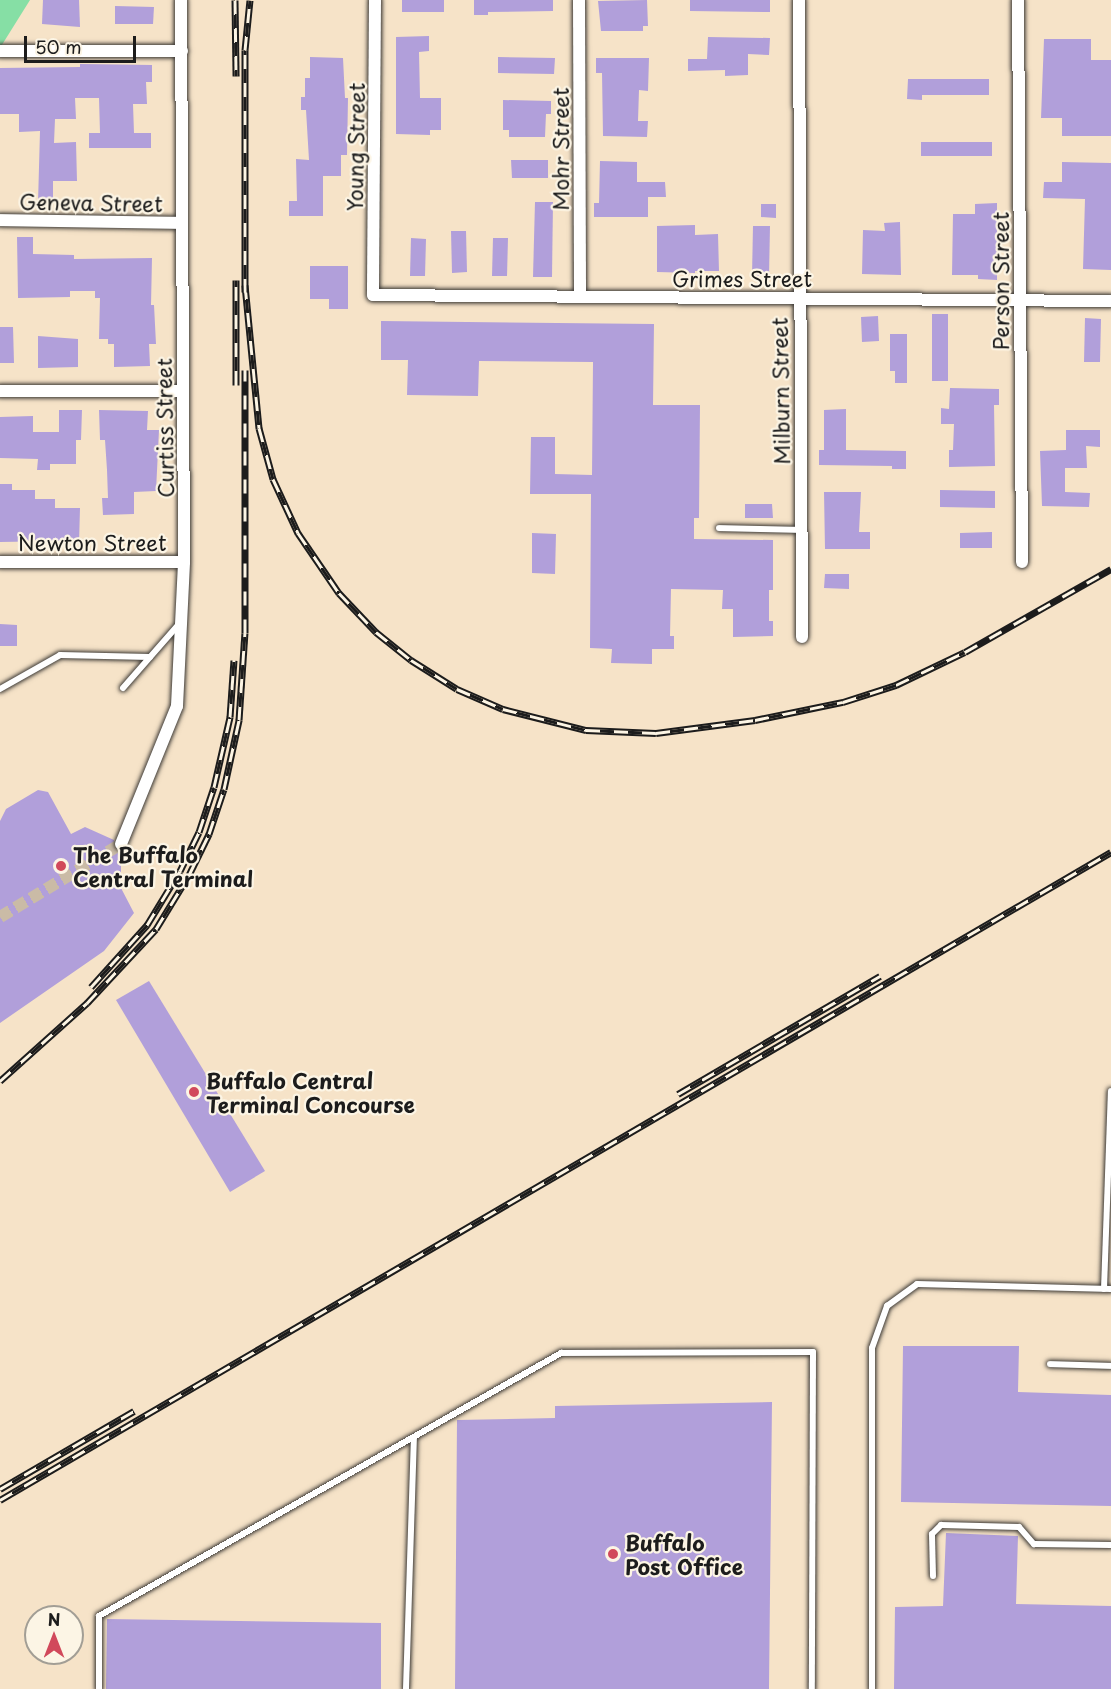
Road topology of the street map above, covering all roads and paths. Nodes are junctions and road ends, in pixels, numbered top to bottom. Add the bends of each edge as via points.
1 (182, 0) edge
2 (375, 0) edge
3 (579, 0) edge
4 (799, 0) edge
5 (1018, 0) edge
6 (0, 51) edge
7 (182, 51) junction
8 (0, 220) edge
9 (181, 223) junction
10 (373, 295) joint
11 (580, 297) junction
12 (799, 298) junction
13 (1019, 300) junction
14 (1111, 301) edge
15 (0, 391) edge
16 (183, 391) junction
17 (719, 528) dead end
18 (801, 530) junction
19 (184, 561) junction
20 (0, 562) edge
21 (1022, 562) dead end
22 (182, 620) junction
23 (802, 637) dead end
24 (150, 657) junction
25 (123, 688) dead end
26 (0, 689) edge
27 (122, 844) tunnel mouth
28 (1111, 1091) edge
29 (1107, 1289) edge
30 (1050, 1364) dead end
31 (1111, 1366) edge
32 (414, 1437) junction
33 (1111, 1545) edge
34 (933, 1576) dead end
35 (99, 1689) edge
36 (406, 1689) edge
37 (812, 1689) edge
38 (872, 1689) edge

1 - 7 street, Curtiss Street
2 - 10 street, Young Street
3 - 11 street, Mohr Street
4 - 12 street, Milburn Street
5 - 13 street, Person Street
6 - 7 street
7 - 9 street, Curtiss Street
8 - 9 street, Geneva Street
9 - 16 street, Curtiss Street
10 - 11 street, Grimes Street
11 - 12 street, Grimes Street
12 - 13 street, Grimes Street
12 - 18 street, Milburn Street
13 - 14 street, Grimes Street
13 - 21 street, Person Street
15 - 16 street
16 - 19 street, Curtiss Street
17 - 18 lane
18 - 23 street, Milburn Street
19 - 20 street, Newton Street
19 - 22 street, Curtiss Street
22 - 24 lane
22 - 27 street, Curtiss Street via 177,706
24 - 25 lane
24 - 26 lane via 60,655
28 - 29 lane
29 - 38 lane via 916,1284 887,1306 872,1348
30 - 31 lane
32 - 35 lane via 99,1616
32 - 36 lane
32 - 37 lane via 561,1353 813,1352
33 - 34 lane via 1034,1544 1019,1527 941,1525 932,1534

